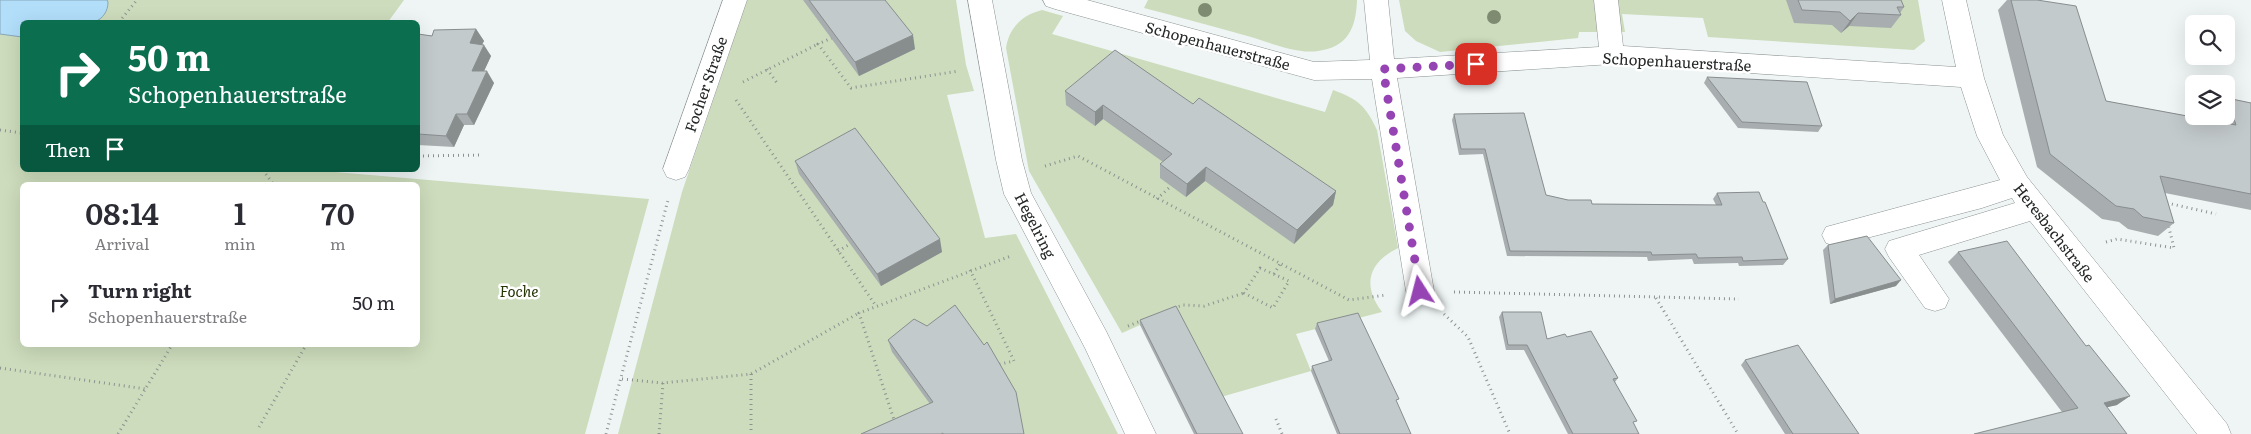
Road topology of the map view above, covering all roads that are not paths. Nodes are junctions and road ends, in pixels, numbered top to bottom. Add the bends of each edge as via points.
1 (735, 0) edge
2 (980, 0) edge
3 (1055, 0) edge
4 (1376, 0) edge
5 (1606, 0) edge
6 (1954, 0) edge
7 (1612, 55) junction
8 (1383, 69) junction
9 (1971, 78) junction
10 (676, 169) road end
11 (2017, 185) junction
12 (2035, 208) junction
13 (1836, 235) dead end
14 (1420, 291) road end
15 (1935, 299) dead end
16 (1141, 434) edge
17 (2216, 434) edge

1 - 10 street, Focher Straße
2 - 16 street, Hegelring via 1018,194 1096,340
3 - 8 street, Schopenhauerstraße via 1314,71
4 - 8 street
5 - 7 street
6 - 9 street, Heresbachstraße
7 - 8 street, Schopenhauerstraße
7 - 9 street, Schopenhauerstraße
8 - 14 street
9 - 11 street, Heresbachstraße via 1990,136
11 - 12 street, Heresbachstraße
11 - 13 street
12 - 15 street via 1899,249
12 - 17 street, Heresbachstraße

